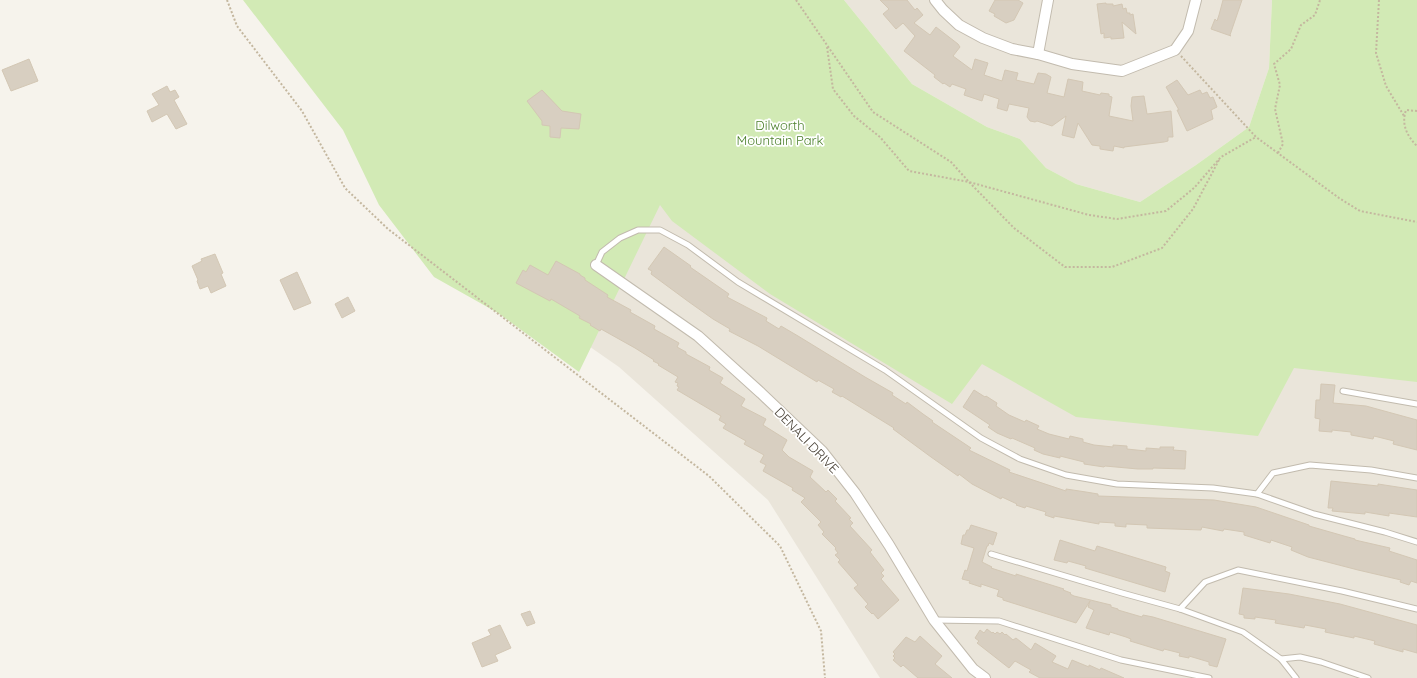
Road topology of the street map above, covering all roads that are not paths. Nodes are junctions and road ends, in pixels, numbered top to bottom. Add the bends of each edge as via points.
1 (936, 0) edge
2 (1048, 0) edge
3 (1196, 0) edge
4 (1038, 54) junction
5 (596, 265) joint
6 (1343, 391) dead end
7 (1417, 404) edge
8 (1417, 478) edge
9 (1257, 494) junction
10 (1417, 542) edge
11 (992, 554) dead end
12 (1180, 609) junction
13 (1417, 609) edge
14 (934, 620) junction
15 (1281, 659) junction
16 (985, 678) edge
17 (1209, 678) edge
18 (1296, 678) edge
19 (1368, 678) edge

1 - 4 street via 959,25 983,38 1012,49
2 - 4 street
3 - 4 street via 1188,31 1175,50 1122,71 1072,64
5 - 9 lane via 602,252 620,238 638,230 660,230 688,245 738,282 886,370 980,438 1020,458 1066,475 1117,484 1213,488
5 - 14 street, DENALI DRIVE via 698,336 822,451 889,545
6 - 7 lane
8 - 9 lane via 1371,470 1310,465 1273,474
9 - 10 lane via 1314,514
11 - 12 lane
12 - 13 lane via 1206,582 1238,570
12 - 15 lane via 1243,632
14 - 16 street, DENALI DRIVE via 973,669
14 - 17 lane via 999,621 1121,660
15 - 18 lane
15 - 19 lane via 1300,657

